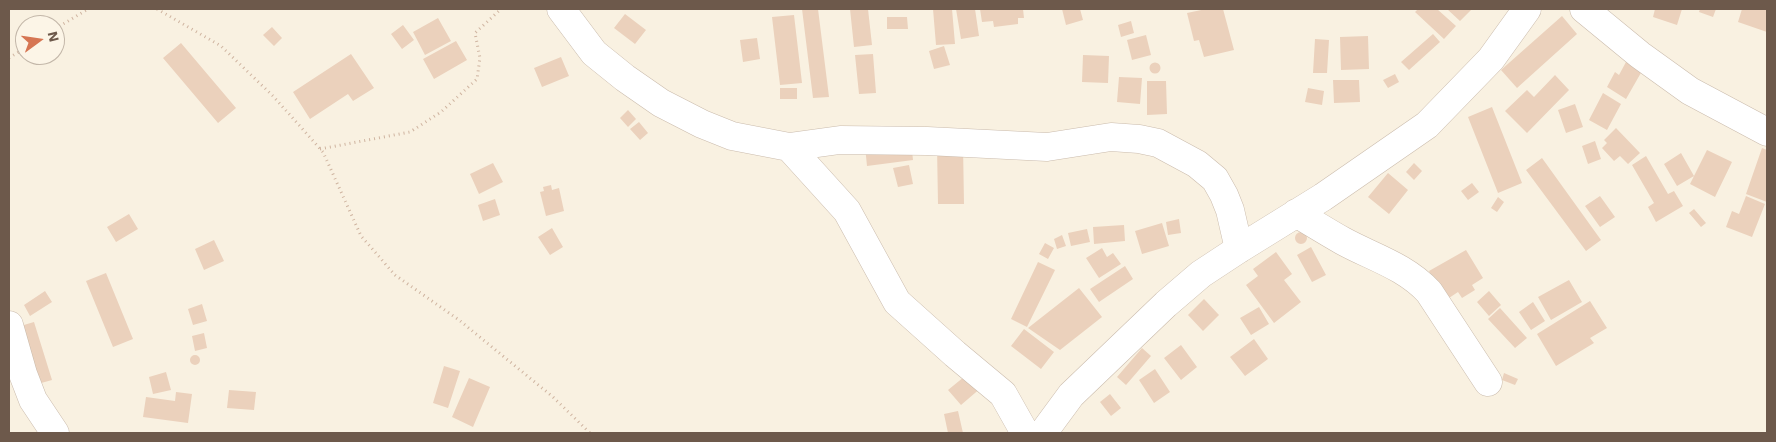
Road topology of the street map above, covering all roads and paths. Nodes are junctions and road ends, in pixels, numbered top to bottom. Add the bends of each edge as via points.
1 (88, 9) edge
2 (157, 9) edge
3 (501, 9) edge
4 (561, 9) edge
5 (1527, 9) edge
6 (1584, 9) edge
7 (65, 23) edge
8 (1767, 132) edge
9 (789, 147) junction
10 (320, 149) junction
11 (1296, 213) junction
12 (1239, 249) junction
13 (9, 325) edge
14 (1488, 382) dead end
15 (55, 433) edge
16 (590, 433) edge
17 (1025, 433) edge
18 (1043, 433) edge

1 - 7 path
2 - 10 path via 221,46 273,96
3 - 10 path via 475,33 480,58 478,79 441,112 410,132
4 - 9 street via 594,53 661,103 732,136
5 - 11 street via 1491,59 1427,124
6 - 8 street via 1690,91
9 - 12 street via 840,140 1047,147 1111,137 1139,139 1178,153 1215,179 1230,210
9 - 17 street via 847,211 897,302 1003,394
10 - 16 path via 361,236 395,275 459,320
11 - 12 street
11 - 14 street via 1418,280
12 - 18 street via 1201,274 1125,342 1071,395
13 - 15 street via 34,400

